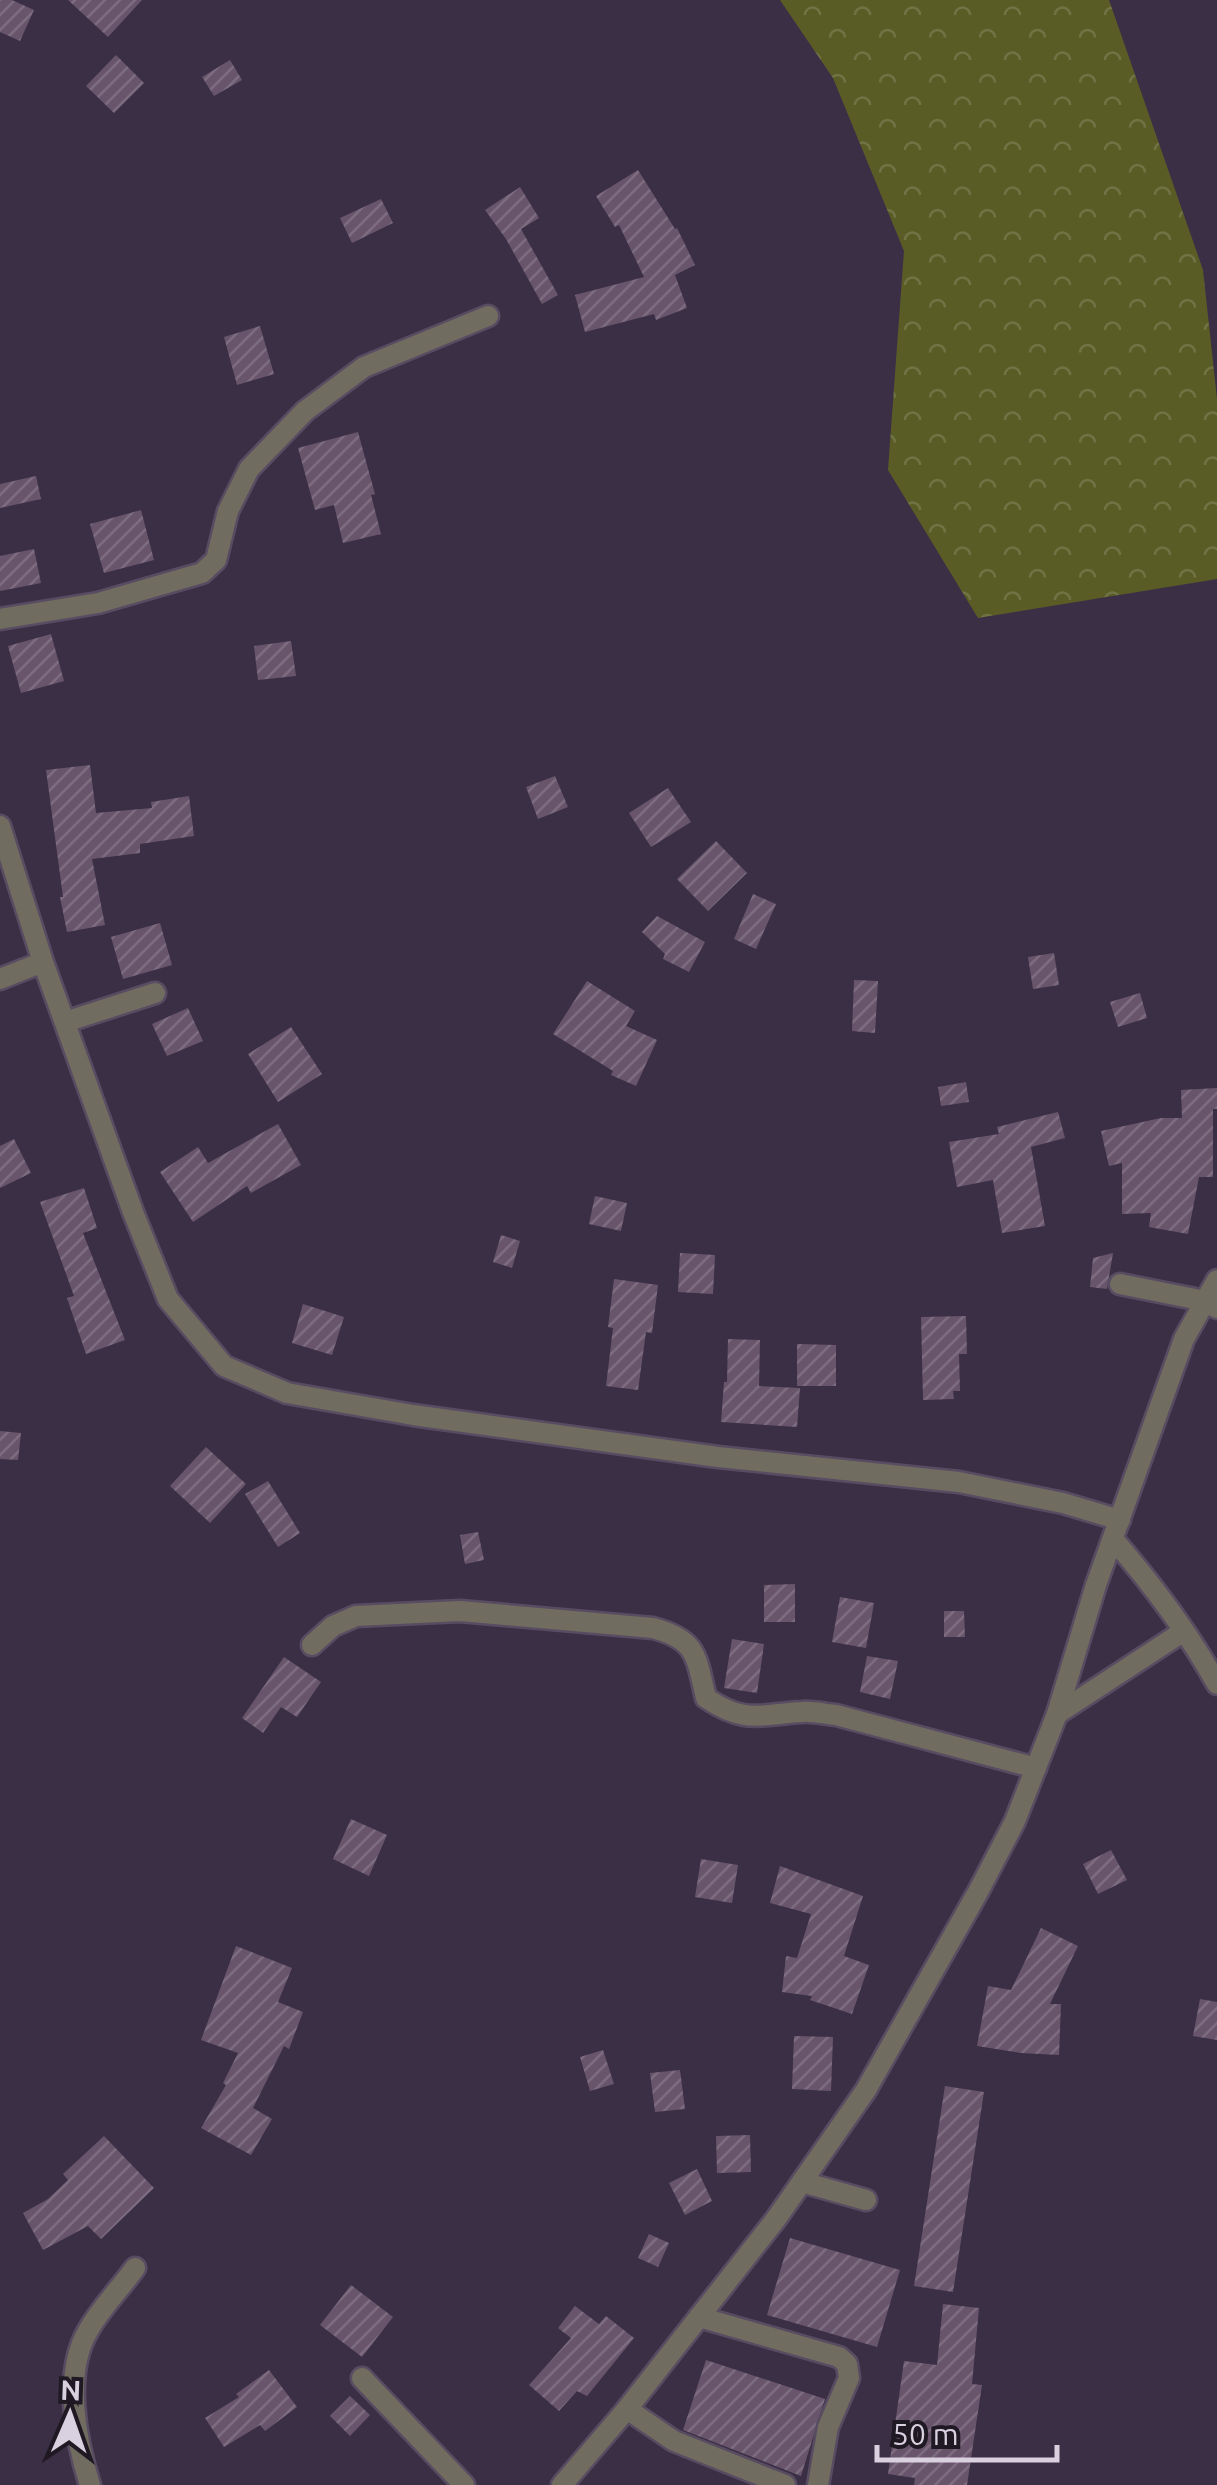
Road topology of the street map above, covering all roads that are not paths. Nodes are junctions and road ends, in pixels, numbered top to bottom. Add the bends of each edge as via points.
1 (488, 316) dead end
2 (0, 619) edge
3 (0, 826) edge
4 (43, 962) junction
5 (0, 979) edge
6 (155, 993) dead end
7 (64, 1022) junction
8 (1217, 1280) edge
9 (1120, 1284) dead end
10 (1211, 1304) edge
11 (1116, 1529) junction
12 (1184, 1631) junction
13 (312, 1644) dead end
14 (1217, 1684) edge
15 (1057, 1714) junction
16 (1036, 1768) junction
17 (802, 2182) junction
18 (866, 2200) dead end
19 (135, 2268) dead end
20 (699, 2317) junction
21 (362, 2378) dead end
22 (627, 2409) junction
23 (90, 2485) edge
24 (464, 2485) edge
25 (562, 2485) edge
26 (784, 2485) edge
27 (818, 2485) edge

1 - 2 street via 364,368 305,411 249,470 228,511 216,560 202,573 98,602
3 - 4 street
4 - 5 street
4 - 7 street
6 - 7 street
7 - 11 street via 168,1299 224,1366 288,1393 395,1412 1016,1492
8 - 10 street
9 - 10 street
10 - 11 street via 1184,1339
11 - 12 street
11 - 15 street
12 - 14 street
12 - 15 street
13 - 16 street via 356,1616 460,1612 653,1628 692,1646 706,1698 731,1712 836,1715
15 - 16 street
16 - 17 street via 932,1976 866,2090
17 - 18 street
17 - 20 street
19 - 23 street via 87,2332 76,2360 78,2428
20 - 22 street
20 - 27 street via 846,2364 848,2378 828,2427
21 - 24 street
22 - 25 street
22 - 26 street via 674,2441

